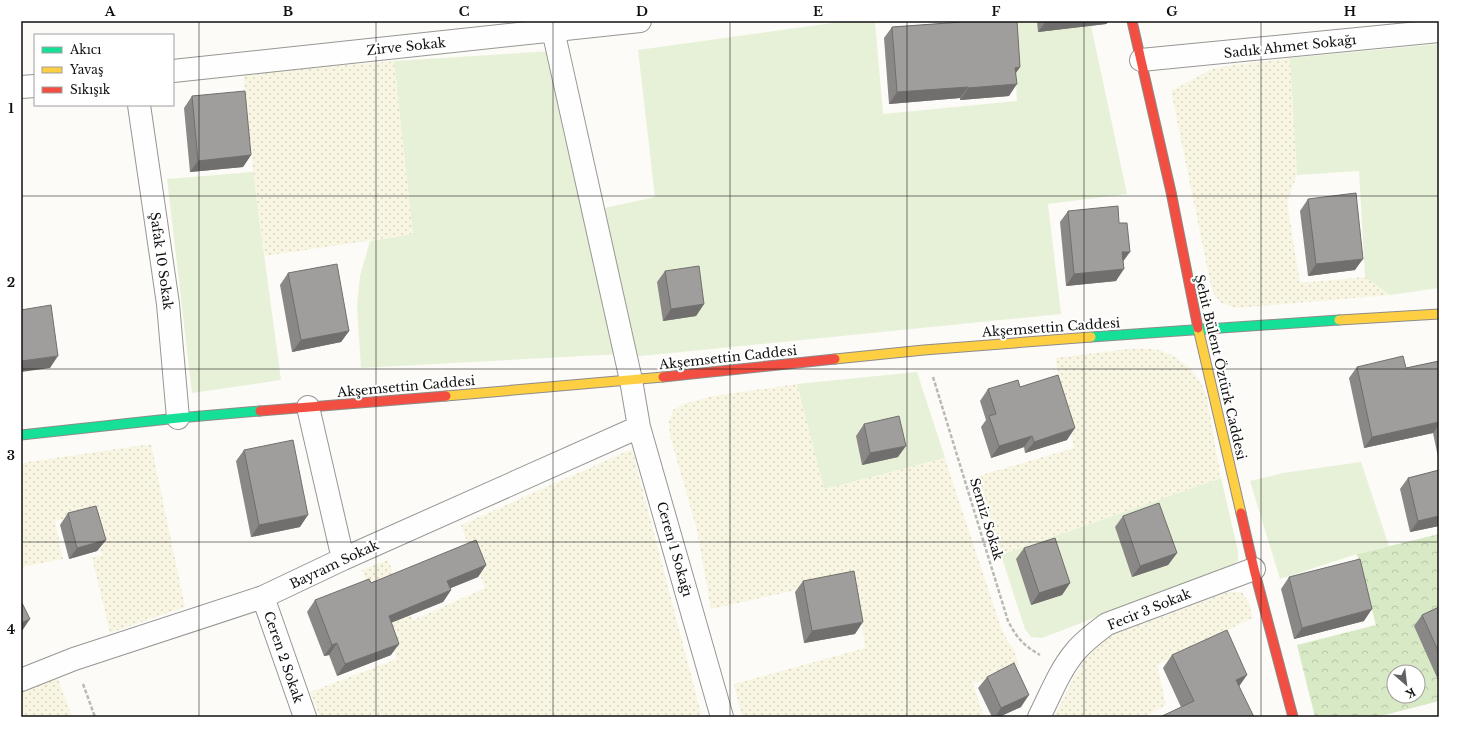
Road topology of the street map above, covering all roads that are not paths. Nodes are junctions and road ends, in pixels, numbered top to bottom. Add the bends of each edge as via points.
1 (640, 21) edge
2 (1132, 21) edge
3 (553, 30) junction
4 (1439, 31) edge
5 (1141, 60) junction
6 (174, 71) edge
7 (34, 86) edge
8 (21, 87) edge
9 (139, 106) edge
10 (1439, 314) edge
11 (1198, 328) junction
12 (631, 380) junction
13 (308, 407) junction
14 (178, 418) junction
15 (639, 427) junction
16 (21, 435) edge
17 (343, 559) junction
18 (1254, 569) junction
19 (263, 597) junction
20 (21, 680) edge
21 (305, 717) edge
22 (722, 717) edge
23 (1038, 717) edge
24 (1293, 717) edge

1 - 3 street, Zirve Sokak
2 - 5 street, Şehit Bülent Öztürk Caddesi
3 - 6 street, Zirve Sokak
3 - 12 street, Ceren 1 Sokağı
4 - 5 street, Sadık Ahmet Sokağı
5 - 11 street, Şehit Bülent Öztürk Caddesi
7 - 8 street
9 - 14 street, Şafak 10 Sokak via 168,304
10 - 11 street, Akşemsettin Caddesi
11 - 12 street, Akşemsettin Caddesi via 924,350
11 - 18 street, Şehit Bülent Öztürk Caddesi
12 - 13 street, Akşemsettin Caddesi
12 - 15 street, Ceren 1 Sokağı
13 - 14 street, Akşemsettin Caddesi
13 - 17 street
14 - 16 street, Akşemsettin Caddesi
15 - 17 street, Bayram Sokak
15 - 22 street, Ceren 1 Sokağı
17 - 19 street, Bayram Sokak
18 - 23 street, Fecir 3 Sokak via 1107,624 1090,636 1074,653
18 - 24 street, Şehit Bülent Öztürk Caddesi
19 - 20 street, Bayram Sokak via 74,659
19 - 21 street, Ceren 2 Sokak

